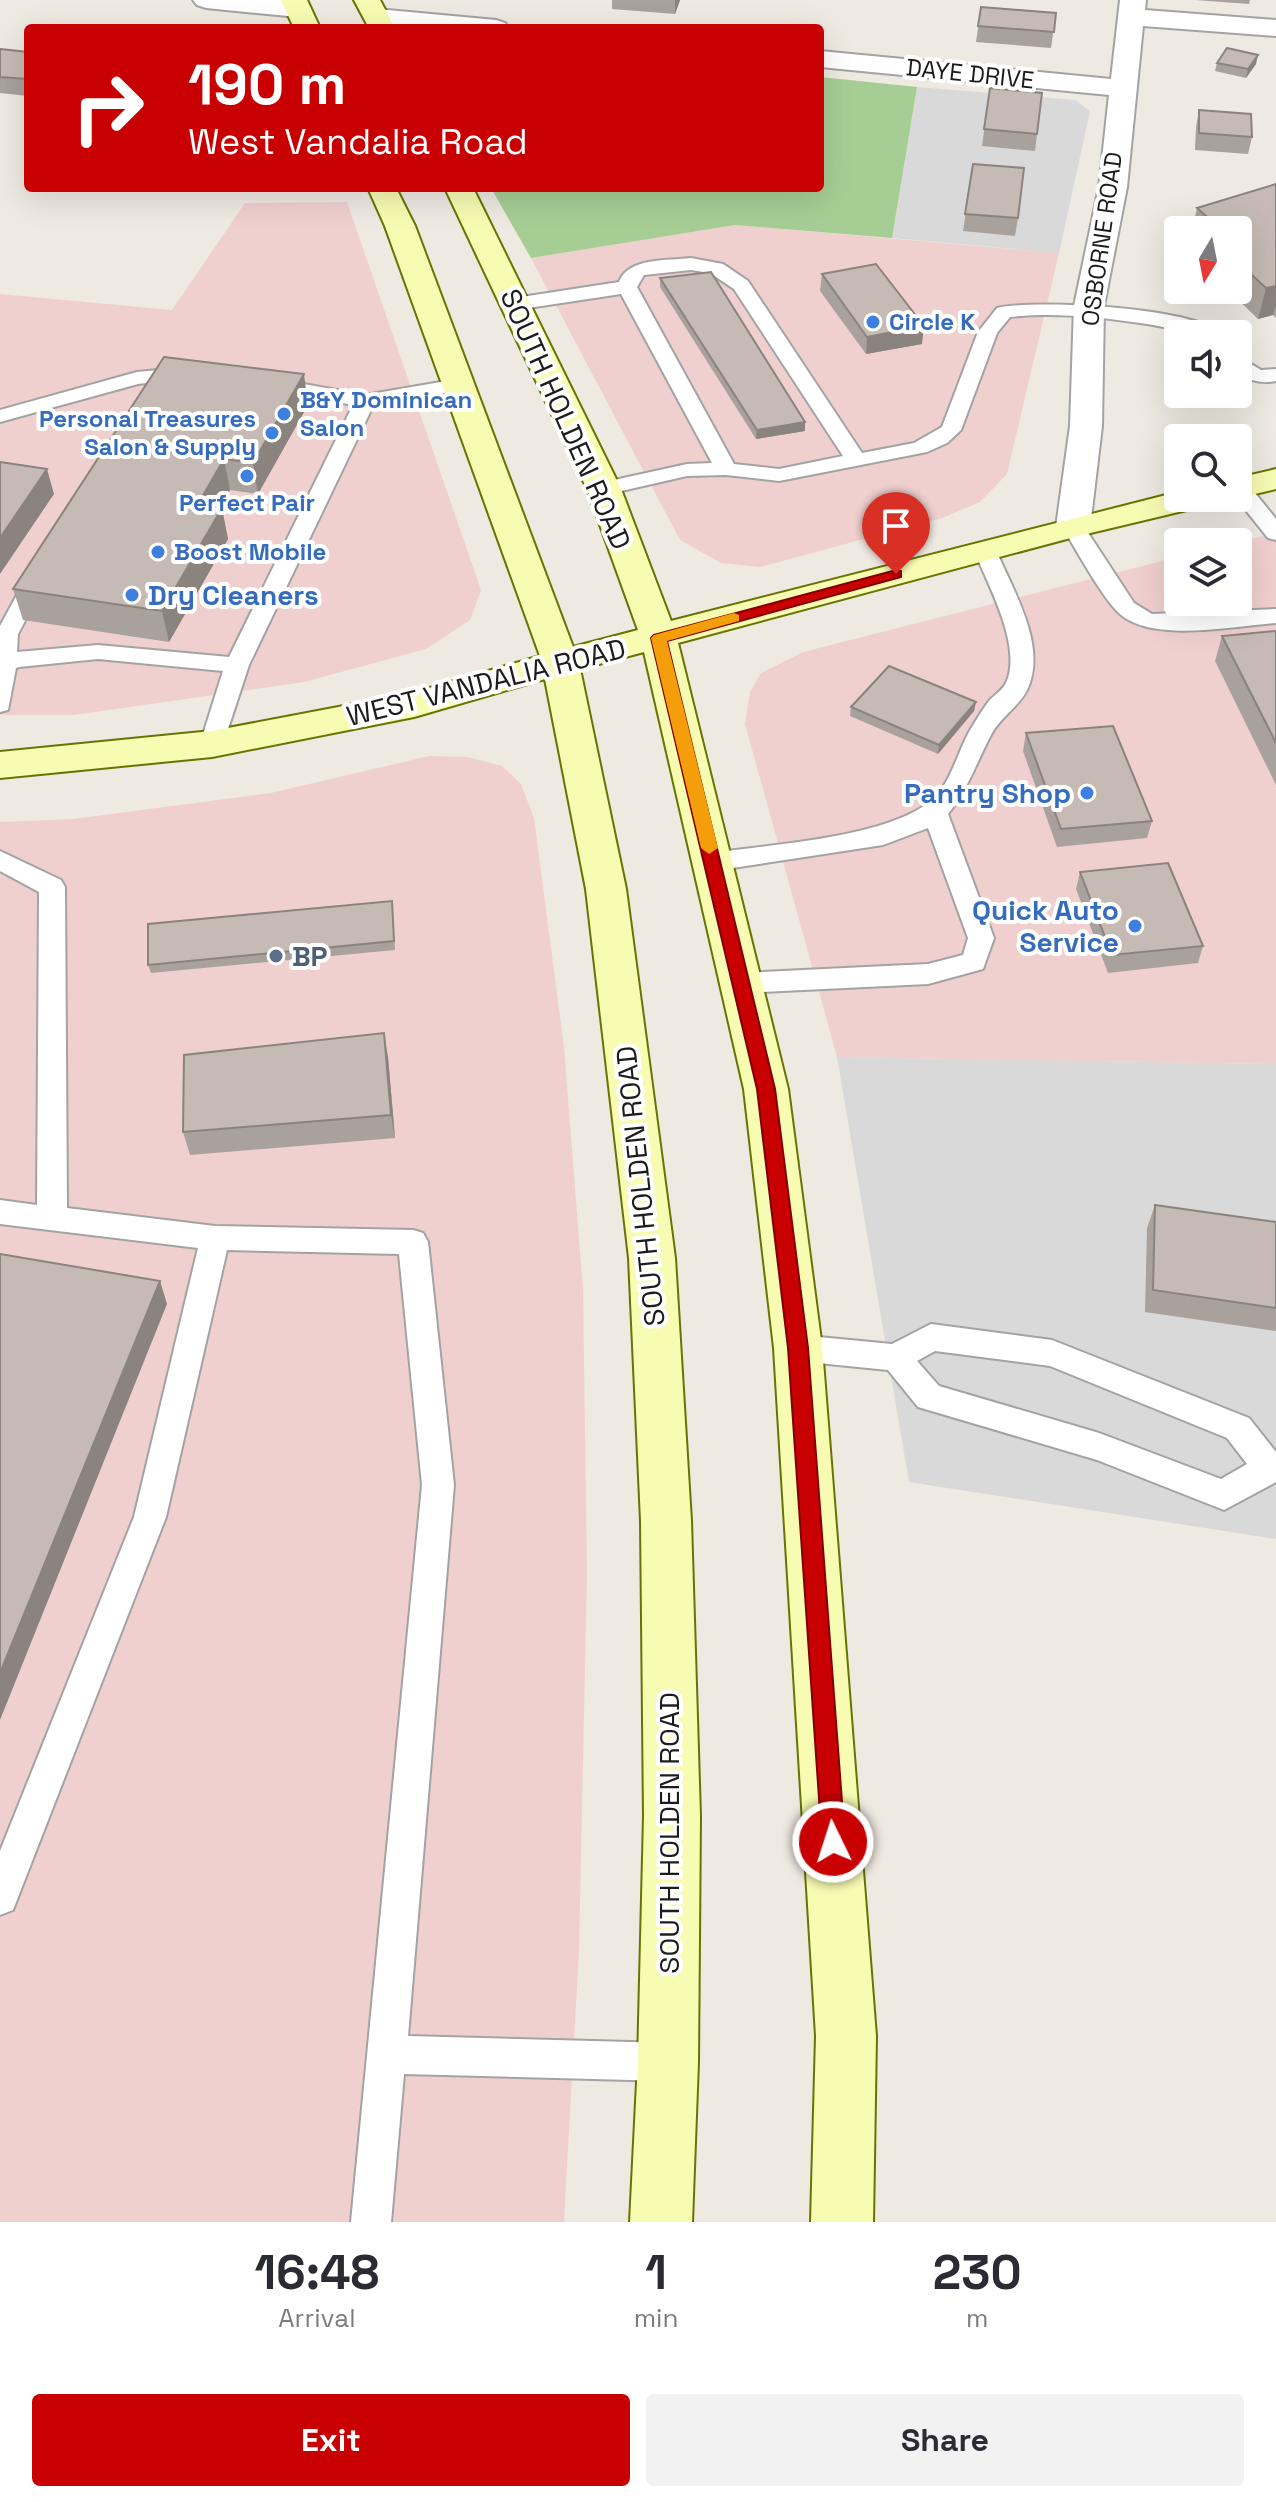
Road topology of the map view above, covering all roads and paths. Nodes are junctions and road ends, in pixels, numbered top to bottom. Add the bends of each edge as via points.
1 (206, 0) edge
2 (1132, 8) edge
3 (299, 12) edge
4 (375, 15) edge
5 (459, 24) edge
6 (1276, 28) edge
7 (824, 59) edge
8 (1121, 88) junction
9 (384, 192) edge
10 (461, 192) edge
11 (627, 287) junction
12 (515, 304) junction
13 (1089, 313) junction
14 (1164, 321) edge
15 (170, 373) junction
16 (215, 374) edge
17 (1252, 374) edge
18 (1276, 375) edge
19 (245, 379) edge
20 (458, 385) junction
21 (153, 399) edge
22 (365, 401) junction
23 (0, 416) edge
24 (856, 460) junction
25 (726, 469) junction
26 (1276, 479) edge
27 (1252, 485) edge
28 (604, 489) junction
29 (1252, 505) edge
30 (1164, 506) edge
31 (1073, 527) junction
32 (1276, 533) edge
33 (985, 550) junction
34 (51, 555) edge
35 (1276, 616) edge
36 (659, 638) junction
37 (560, 662) junction
38 (3, 664) edge
39 (237, 665) junction
40 (0, 704) edge
41 (212, 744) junction
42 (0, 765) edge
43 (934, 810) junction
44 (0, 860) edge
45 (713, 862) junction
46 (741, 983) junction
47 (0, 1212) edge
48 (52, 1219) junction
49 (215, 1238) junction
50 (798, 1348) junction
51 (896, 1358) junction
52 (1273, 1468) edge
53 (0, 1897) edge
54 (387, 2054) junction
55 (668, 2062) junction
56 (371, 2222) edge
57 (661, 2222) edge
58 (842, 2222) edge

1 - 3 street
2 - 6 street
2 - 8 street, OSBORNE ROAD
4 - 5 street
7 - 8 street, DAYE DRIVE
8 - 13 street, OSBORNE ROAD via 1113,187
9 - 20 main road, SOUTH HOLDEN ROAD
10 - 12 main road, SOUTH HOLDEN ROAD
11 - 12 lane
11 - 24 lane via 639,270 691,264 716,268 741,285
11 - 25 lane
12 - 28 main road, SOUTH HOLDEN ROAD
13 - 14 lane
13 - 24 lane via 1035,308 1004,312 988,332 951,430 920,448
13 - 31 street, OSBORNE ROAD via 1086,426
15 - 16 lane
15 - 21 lane
15 - 23 lane
17 - 18 lane
19 - 22 lane
20 - 22 lane
20 - 37 main road, SOUTH HOLDEN ROAD
22 - 39 lane
24 - 25 lane via 779,475
25 - 28 lane via 687,470
26 - 27 main road
28 - 36 main road, SOUTH HOLDEN ROAD
29 - 32 lane
30 - 31 main road, WEST VANDALIA ROAD
31 - 33 main road, WEST VANDALIA ROAD
31 - 35 lane via 1126,608 1146,621
33 - 36 main road, WEST VANDALIA ROAD
33 - 43 lane via 1021,641 1022,670 1015,690 974,744 960,778
34 - 38 lane via 7,634
36 - 37 main road, WEST VANDALIA ROAD
36 - 45 main road, SOUTH HOLDEN ROAD
37 - 41 main road, WEST VANDALIA ROAD via 414,705
37 - 55 main road, SOUTH HOLDEN ROAD via 606,889 652,1258 666,1521 671,1785
38 - 39 lane via 98,652
38 - 40 lane
39 - 41 lane
41 - 42 main road, WEST VANDALIA ROAD
43 - 45 lane via 883,836
43 - 46 lane via 981,938 974,962 928,974
44 - 48 lane via 52,887
45 - 46 main road, SOUTH HOLDEN ROAD
46 - 50 main road, SOUTH HOLDEN ROAD via 766,1089
47 - 48 lane
48 - 49 lane
49 - 53 lane via 150,1517
49 - 54 lane via 413,1242 438,1485
50 - 51 lane
50 - 58 main road, SOUTH HOLDEN ROAD via 846,2036
51 - 52 lane via 931,1337 1052,1353 1238,1428
51 - 52 lane via 929,1397 1099,1447 1224,1495
54 - 55 lane
54 - 56 lane
55 - 57 main road, SOUTH HOLDEN ROAD

